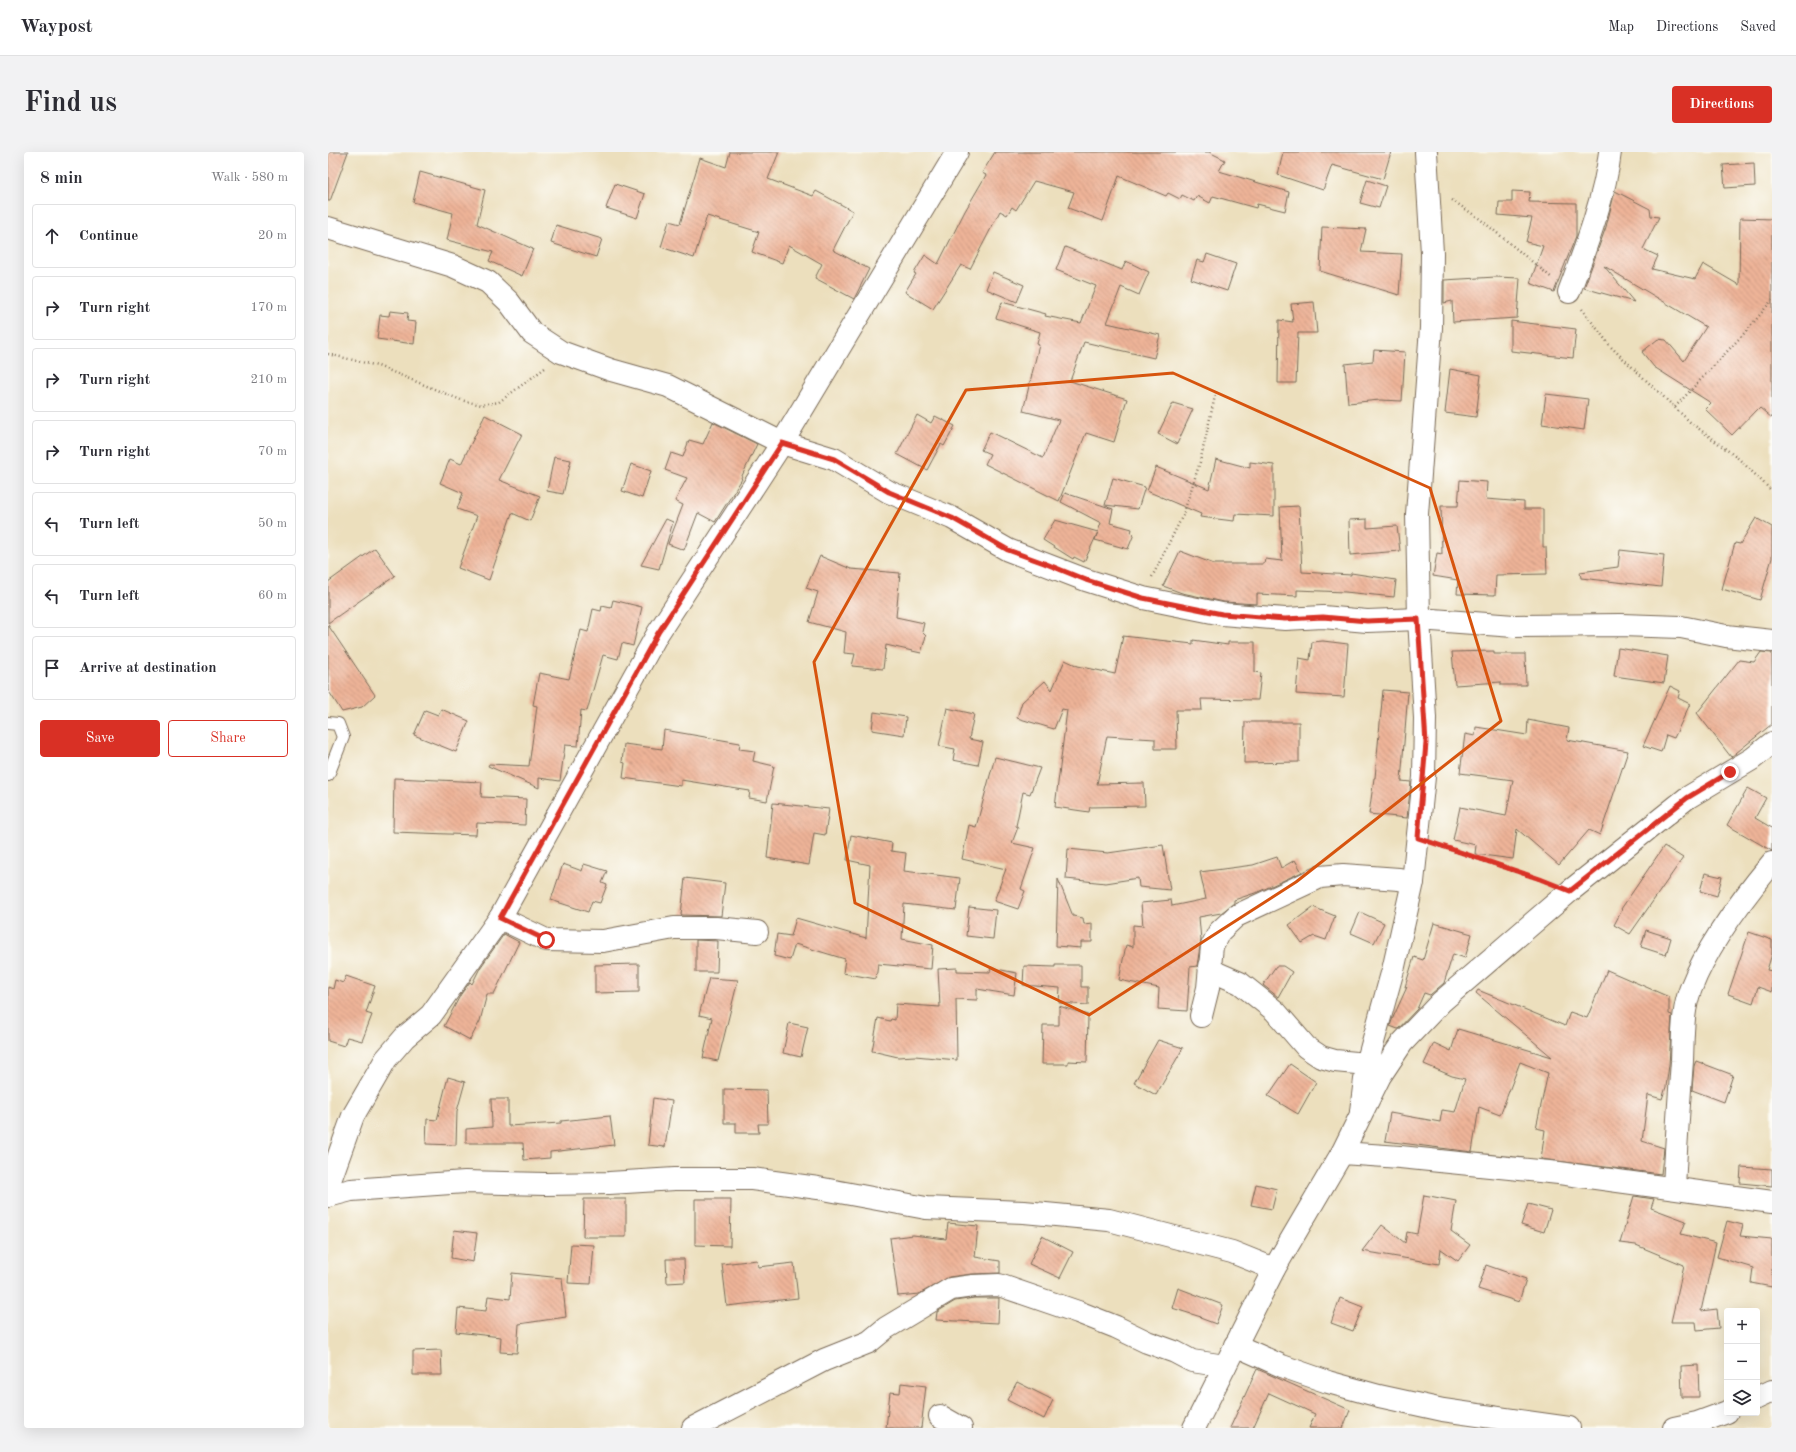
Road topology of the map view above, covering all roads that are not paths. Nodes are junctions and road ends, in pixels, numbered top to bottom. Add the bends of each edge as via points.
1 (957, 152) edge
2 (1426, 152) edge
3 (1610, 152) edge
4 (328, 228) edge
5 (1569, 292) road end
6 (782, 443) junction
7 (1418, 619) junction
8 (1772, 641) edge
9 (328, 722) edge
10 (1772, 743) edge
11 (328, 775) edge
12 (1772, 863) edge
13 (1413, 882) junction
14 (500, 918) junction
15 (757, 932) dead end
16 (1209, 966) junction
17 (1201, 1016) dead end
18 (1367, 1064) junction
19 (1361, 1111) junction
20 (1342, 1154) junction
21 (328, 1186) edge
22 (1674, 1188) junction
23 (328, 1196) edge
24 (1772, 1202) edge
25 (1274, 1269) junction
26 (1235, 1345) junction
27 (1224, 1366) junction
28 (1772, 1391) edge
29 (1760, 1397) edge
30 (1724, 1413) edge
31 (940, 1416) dead end
32 (693, 1428) edge
33 (961, 1428) edge
34 (1194, 1428) edge
35 (1569, 1428) edge
36 (1674, 1428) edge

1 - 6 street
2 - 7 street via 1432,253 1431,328 1417,514
3 - 5 street via 1593,221
4 - 6 street via 453,266 488,282 508,302 532,333 561,352 611,370 668,386
6 - 7 street via 834,459 889,492 952,518 1008,550 1086,580 1143,598 1222,614 1285,619
6 - 14 street via 658,633
7 - 8 street via 1514,626 1681,627 1726,636
7 - 13 street via 1426,743
9 - 11 lane via 338,724 343,737
10 - 19 street via 1752,759 1687,798 1570,891 1441,1002 1392,1056
12 - 22 street via 1722,933 1690,989 1684,1026
13 - 16 street via 1344,875 1320,877 1236,916 1219,932 1212,946
13 - 18 street via 1394,966
14 - 15 street via 546,940 603,941 674,928 716,928
14 - 21 street via 431,1015 405,1037 386,1059 354,1116
16 - 17 street via 1208,988
16 - 18 street via 1217,973 1240,983 1275,1011 1306,1047 1335,1061
18 - 19 street
19 - 20 street
20 - 22 street via 1511,1168
20 - 25 street
22 - 24 street
23 - 25 street via 352,1190 466,1182 545,1184 675,1178 752,1179 926,1208 1024,1212 1110,1220 1232,1252
25 - 26 street
26 - 27 street
26 - 35 street via 1282,1366 1379,1396 1443,1410
27 - 32 street via 1192,1361 1078,1312 999,1285 973,1286 951,1289 886,1328 869,1342 824,1360
27 - 34 street
28 - 29 street
30 - 36 street
31 - 33 street

